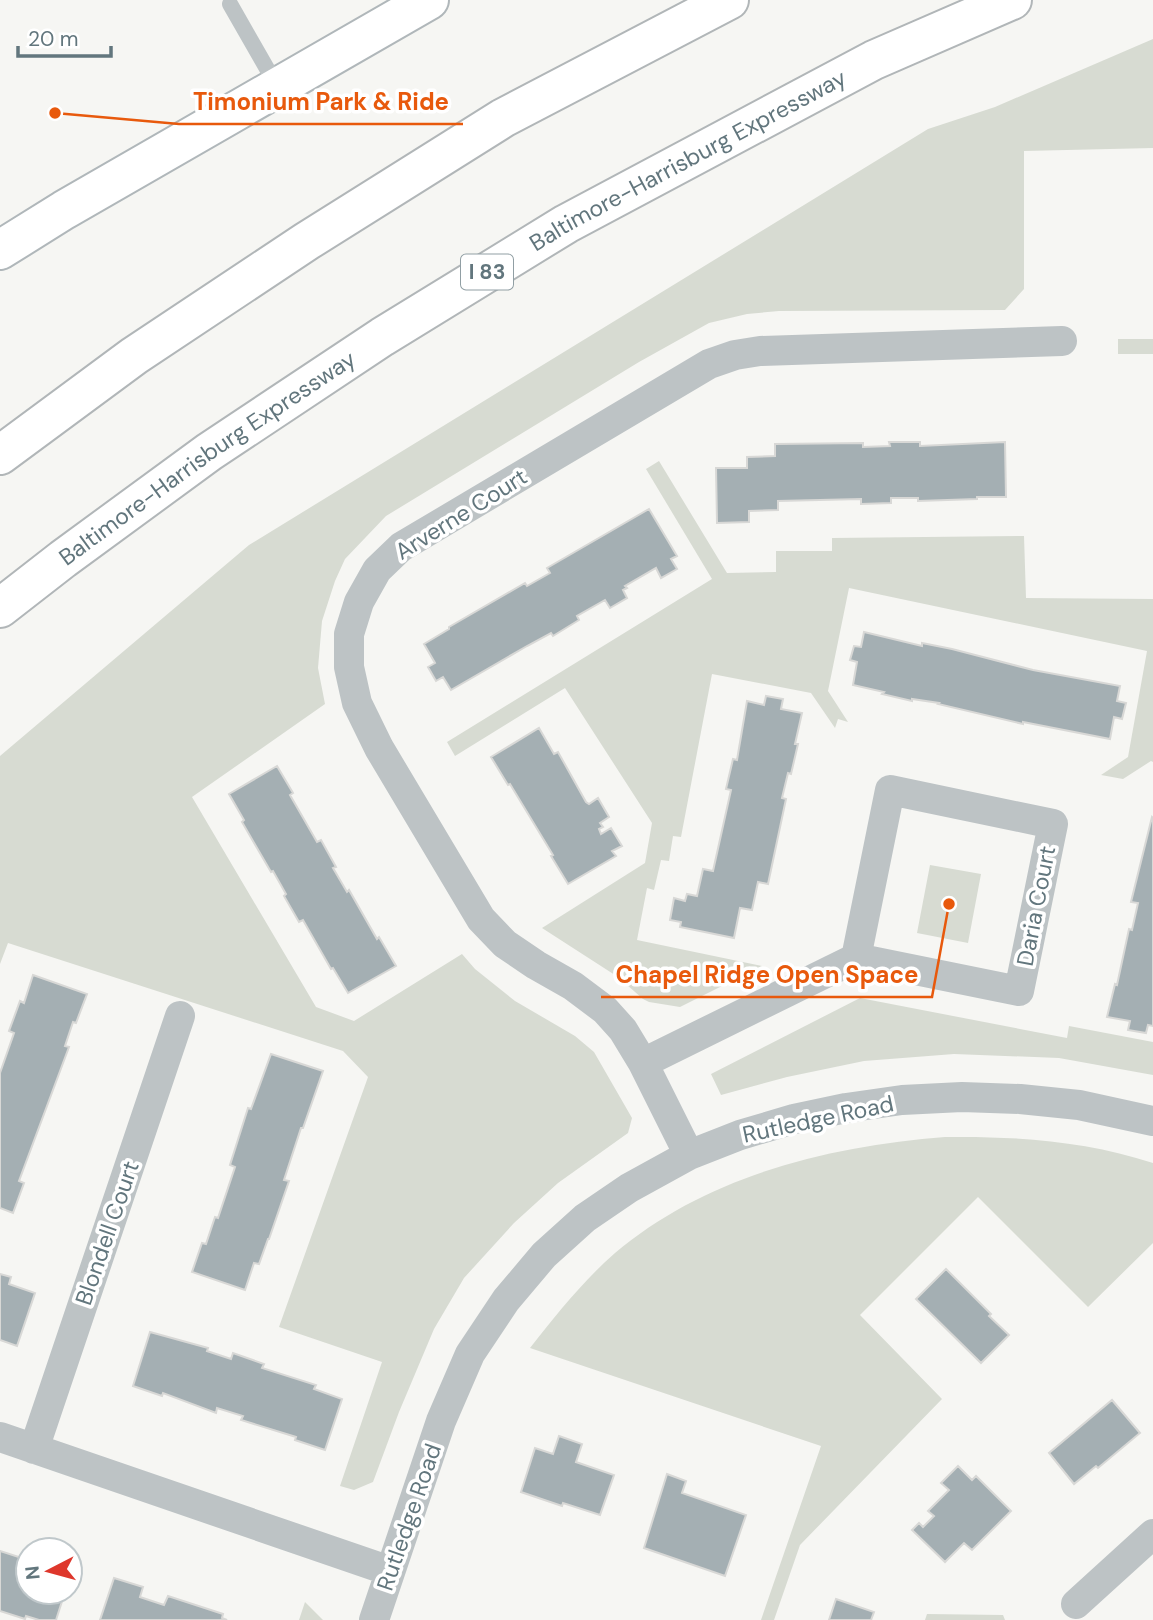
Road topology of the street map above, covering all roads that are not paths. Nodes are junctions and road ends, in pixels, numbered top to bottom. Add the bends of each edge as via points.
1 (429, 0) edge
2 (729, 0) edge
3 (1012, 0) edge
4 (230, 4) dead end
5 (278, 88) junction
6 (0, 250) edge
7 (1062, 341) dead end
8 (0, 455) edge
9 (0, 608) edge
10 (856, 958) junction
11 (180, 1016) dead end
12 (643, 1063) junction
13 (1153, 1121) edge
14 (689, 1155) junction
15 (0, 1437) edge
16 (34, 1449) junction
17 (1153, 1534) edge
18 (390, 1571) junction
19 (1076, 1604) dead end
20 (374, 1620) edge

1 - 5 main road
2 - 8 main road via 503,118 134,356
3 - 9 main road, Baltimore-Harrisburg Expressway / I 83 via 874,60 566,224 382,337 209,452
4 - 5 lane
5 - 6 main road
7 - 12 street, Arverne Court via 735,355 709,364 401,547 377,570 359,602 349,634 349,667 357,703 379,748 481,919 505,944 605,1010
10 - 10 street, Daria Court via 890,790 1053,824 1019,992
10 - 12 street
11 - 16 street, Blondell Court
12 - 14 street, Arverne Court
13 - 14 street, Rutledge Road via 1079,1105 1020,1099 902,1100 794,1119
14 - 18 street, Rutledge Road via 585,1218 544,1255 506,1300 470,1354 441,1421
15 - 16 street
16 - 18 street
17 - 19 street
18 - 20 street, Rutledge Road

